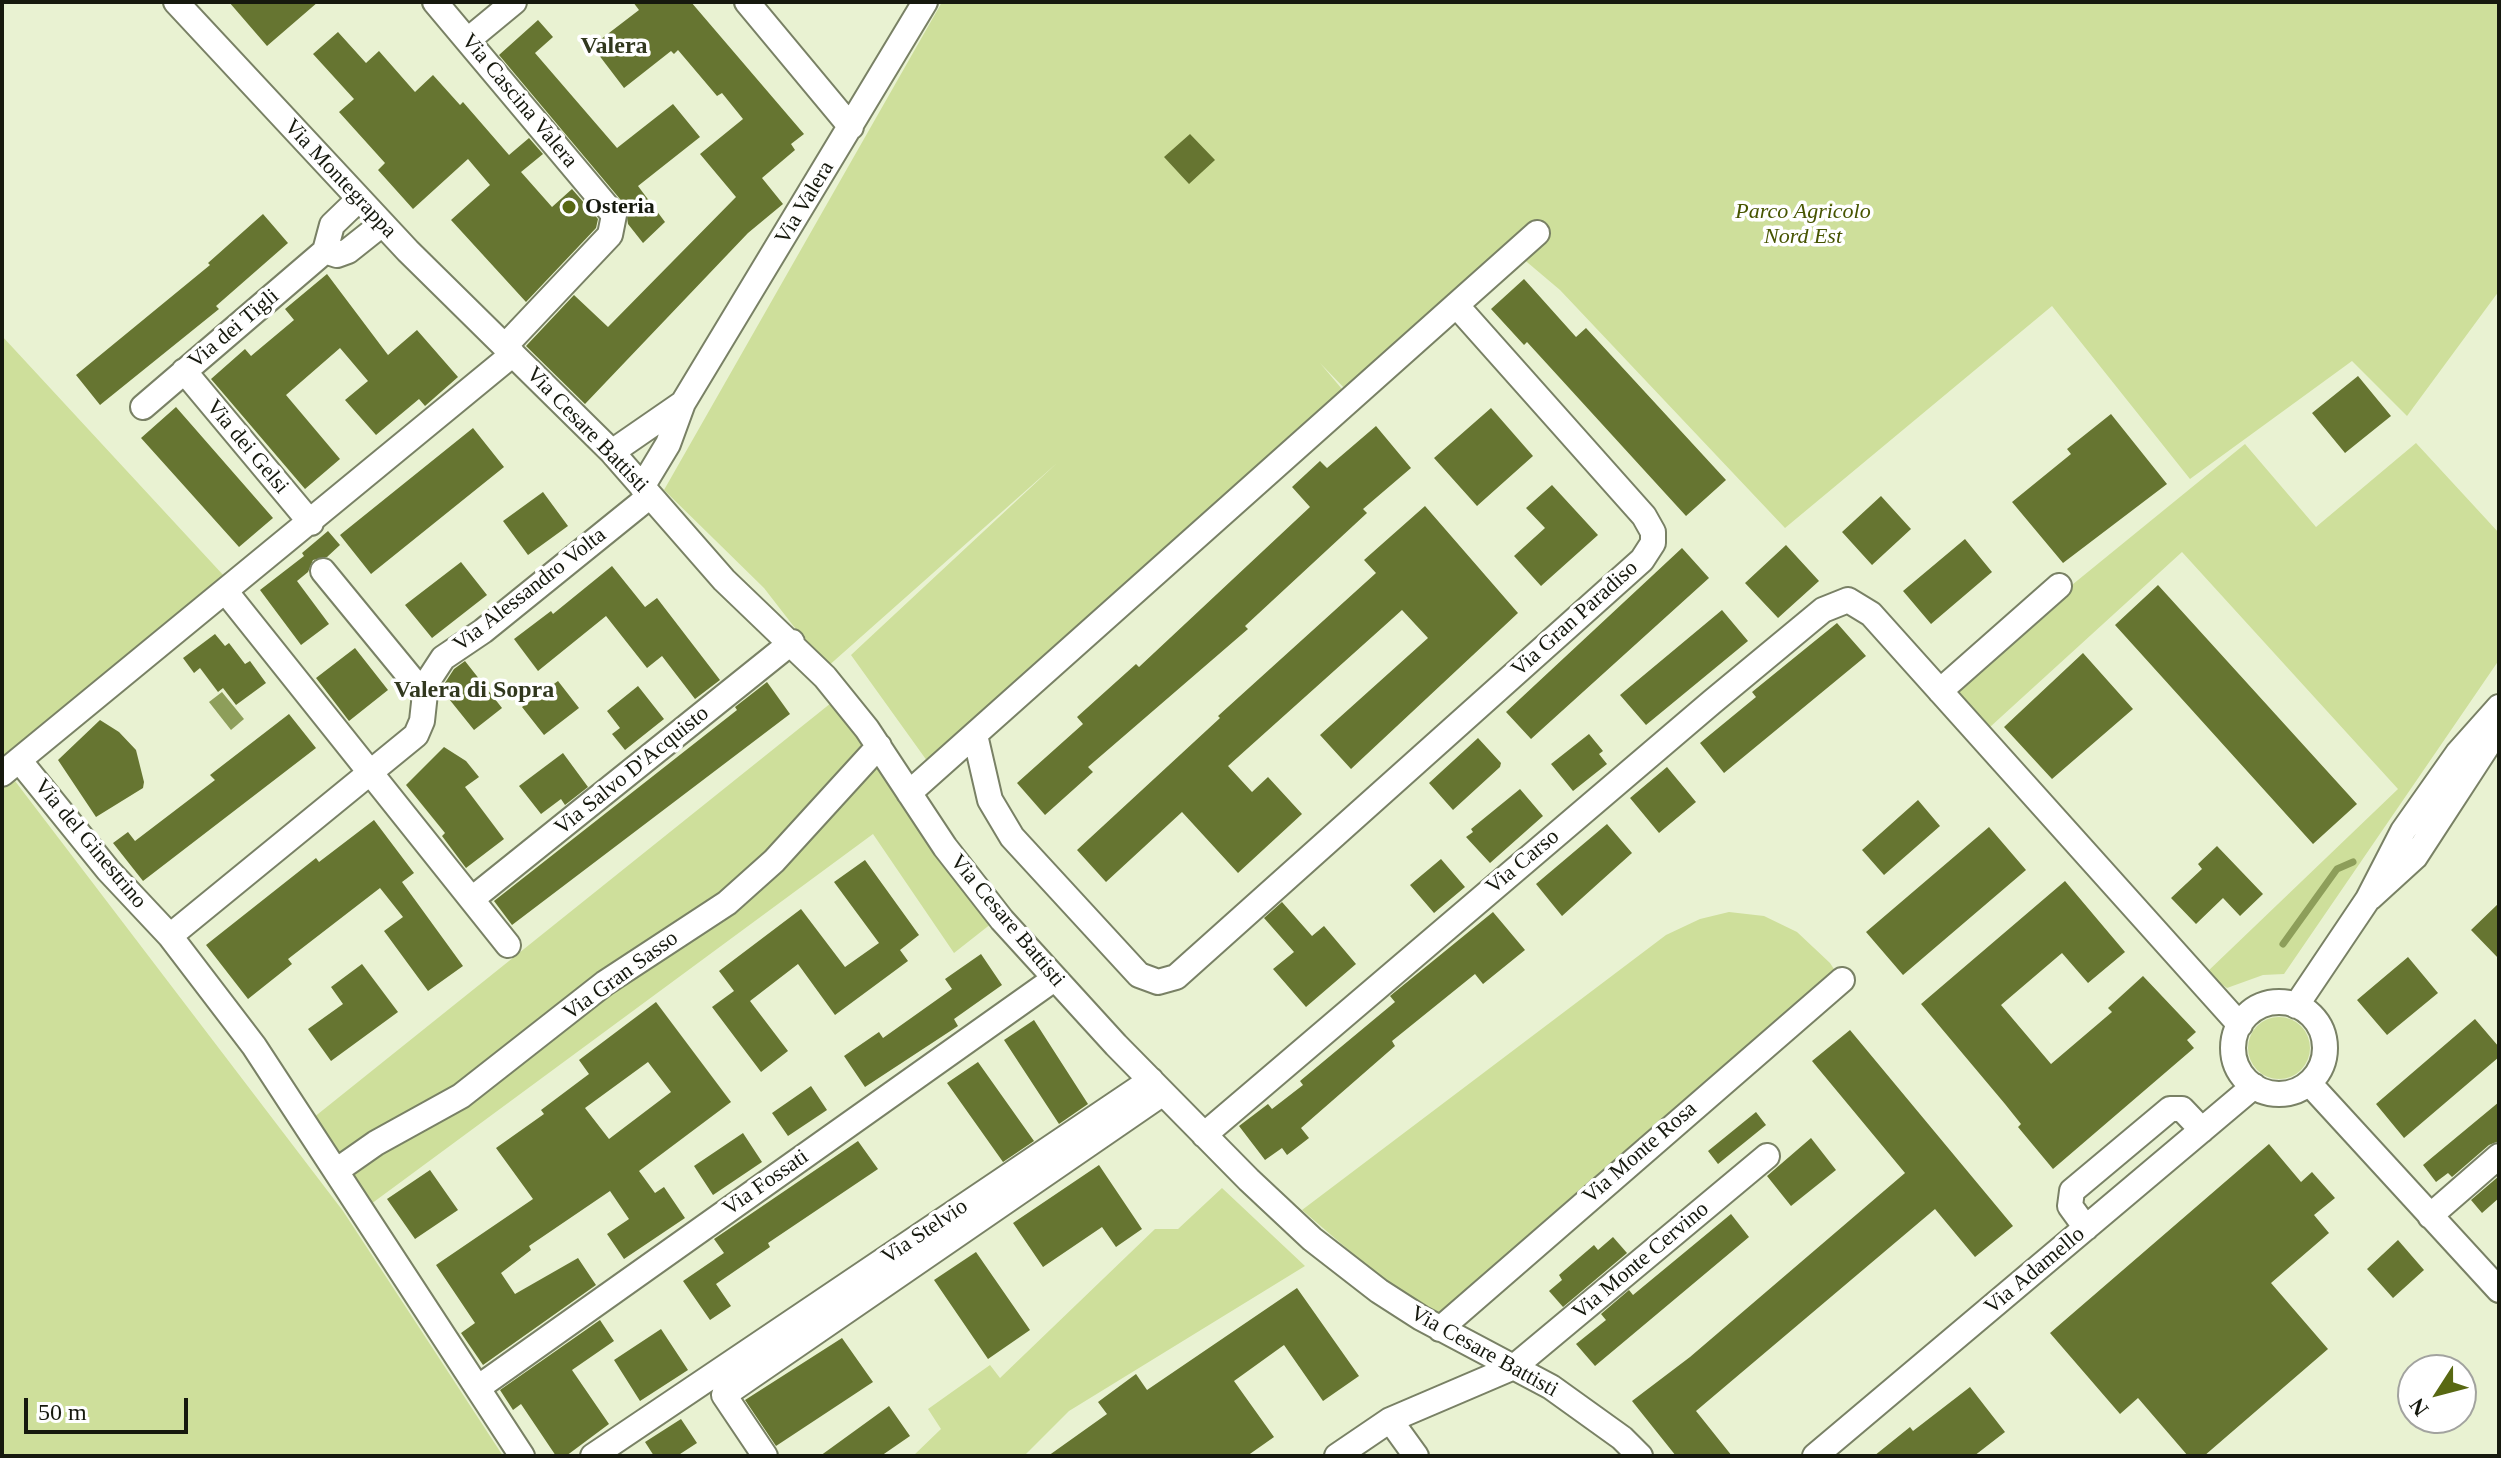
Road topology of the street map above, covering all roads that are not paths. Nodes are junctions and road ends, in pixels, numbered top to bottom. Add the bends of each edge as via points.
1 (176, 2) edge
2 (435, 2) edge
3 (514, 2) edge
4 (747, 2) edge
5 (925, 2) edge
6 (468, 40) junction
7 (851, 127) junction
8 (359, 199) junction
9 (382, 224) junction
10 (1537, 233) dead end
11 (325, 251) junction
12 (1457, 306) junction
13 (510, 351) junction
14 (184, 371) junction
15 (683, 403) junction
16 (143, 407) dead end
17 (612, 452) junction
18 (646, 491) junction
19 (311, 523) junction
20 (323, 571) dead end
21 (2059, 586) dead end
22 (226, 592) junction
23 (792, 642) junction
24 (1940, 691) junction
25 (424, 694) junction
26 (2499, 707) edge
27 (2499, 728) edge
28 (975, 735) junction
29 (879, 746) junction
30 (11, 767) edge
31 (372, 773) junction
32 (909, 793) junction
33 (472, 899) junction
34 (2368, 899) junction
35 (170, 936) junction
36 (508, 945) dead end
37 (1054, 979) junction
38 (1842, 980) dead end
39 (2296, 1006) junction
40 (2240, 1025) junction
41 (2309, 1083) junction
42 (1157, 1086) junction
43 (2254, 1086) junction
44 (2202, 1130) junction
45 (1204, 1135) junction
46 (1767, 1156) dead end
47 (2499, 1156) edge
48 (336, 1171) junction
49 (2430, 1216) junction
50 (2086, 1228) junction
51 (2499, 1290) edge
52 (1440, 1329) junction
53 (1514, 1367) junction
54 (699, 1385) junction
55 (479, 1387) junction
56 (724, 1395) junction
57 (1580, 1407) junction
58 (1390, 1420) junction
59 (522, 1456) edge
60 (593, 1456) edge
61 (765, 1456) edge
62 (1337, 1456) edge
63 (1416, 1456) edge
64 (1623, 1456) edge
65 (1640, 1456) edge
66 (1815, 1456) edge

1 - 8 street, Via Montegrappa
2 - 6 street, Via Cascina Valera
3 - 6 street
4 - 7 street
5 - 7 street, Via Valera
6 - 13 street, Via Cascina Valera via 610,208 615,223
7 - 15 street, Via Valera
8 - 9 street, Via Montegrappa
8 - 11 street, Via dei Tigli via 332,225
9 - 11 street, Via dei Tigli via 348,251
9 - 13 street, Via Montegrappa
10 - 12 street
11 - 14 street, Via dei Tigli
12 - 28 street
12 - 28 street, Via Gran Paradiso via 1644,516 1653,543 1642,560 1176,977 1158,982 1137,973 1012,837 990,800
13 - 17 street, Via Cesare Battisti
13 - 19 street, Via del Ginestrino
14 - 16 street, Via dei Tigli
14 - 19 street, Via dei Gelsi
15 - 17 street, Via Valera
15 - 18 street, Via Valera
17 - 18 street, Via Cesare Battisti
18 - 23 street, Via Cesare Battisti via 724,580
18 - 25 street, Via Alessandro Volta via 483,631 443,658 431,672
19 - 22 street, Via del Ginestrino
20 - 25 street
21 - 24 street
22 - 30 street, Via del Ginestrino
22 - 31 street
23 - 29 street, Via Cesare Battisti
23 - 33 street, Via Salvo D'Acquisto
24 - 40 street
24 - 45 street, Via Carso via 1871,614 1848,600 1823,610
25 - 31 street, Via Alessandro Volta via 419,731
26 - 34 street via 2458,753 2403,831
27 - 34 street via 2410,863
28 - 32 street
29 - 32 street, Via Cesare Battisti
29 - 48 street, Via Gran Sasso via 774,861 727,903 605,983 461,1096
30 - 35 street, Via del Ginestrino
31 - 33 street
31 - 35 street, Via Alessandro Volta
32 - 37 street, Via Cesare Battisti via 981,894
33 - 36 street
34 - 39 street
35 - 48 street, Via del Ginestrino via 254,1046
37 - 42 street, Via Cesare Battisti
37 - 55 street, Via Fossati
38 - 52 street, Via Monte Rosa
39 - 40 street via 2265,1005
39 - 41 street via 2315,1020 2324,1041 2322,1063
40 - 43 street via 2234,1056
41 - 43 street via 2285,1094
41 - 49 street
42 - 45 street, Via Cesare Battisti
42 - 54 street, Via Stelvio
42 - 56 street, Via Stelvio
43 - 44 street, Via Adamello
44 - 50 street, Via Adamello
44 - 50 street via 2182,1109 2164,1112 2072,1191 2070,1206
45 - 52 street, Via Cesare Battisti via 1322,1247
46 - 53 street, Via Monte Cervino
47 - 49 street
48 - 55 street, Via del Ginestrino
49 - 51 street
50 - 66 street, Via Adamello
52 - 53 street, Via Cesare Battisti
53 - 57 street, Via Cesare Battisti
53 - 58 street, Via Monte Cervino
54 - 56 street
54 - 60 street, Via Stelvio
55 - 59 street, Via del Ginestrino
56 - 61 street
57 - 64 street, Via Cesare Battisti
57 - 65 street, Via Cesare Battisti
58 - 62 street, Via Monte Cervino
58 - 63 street

